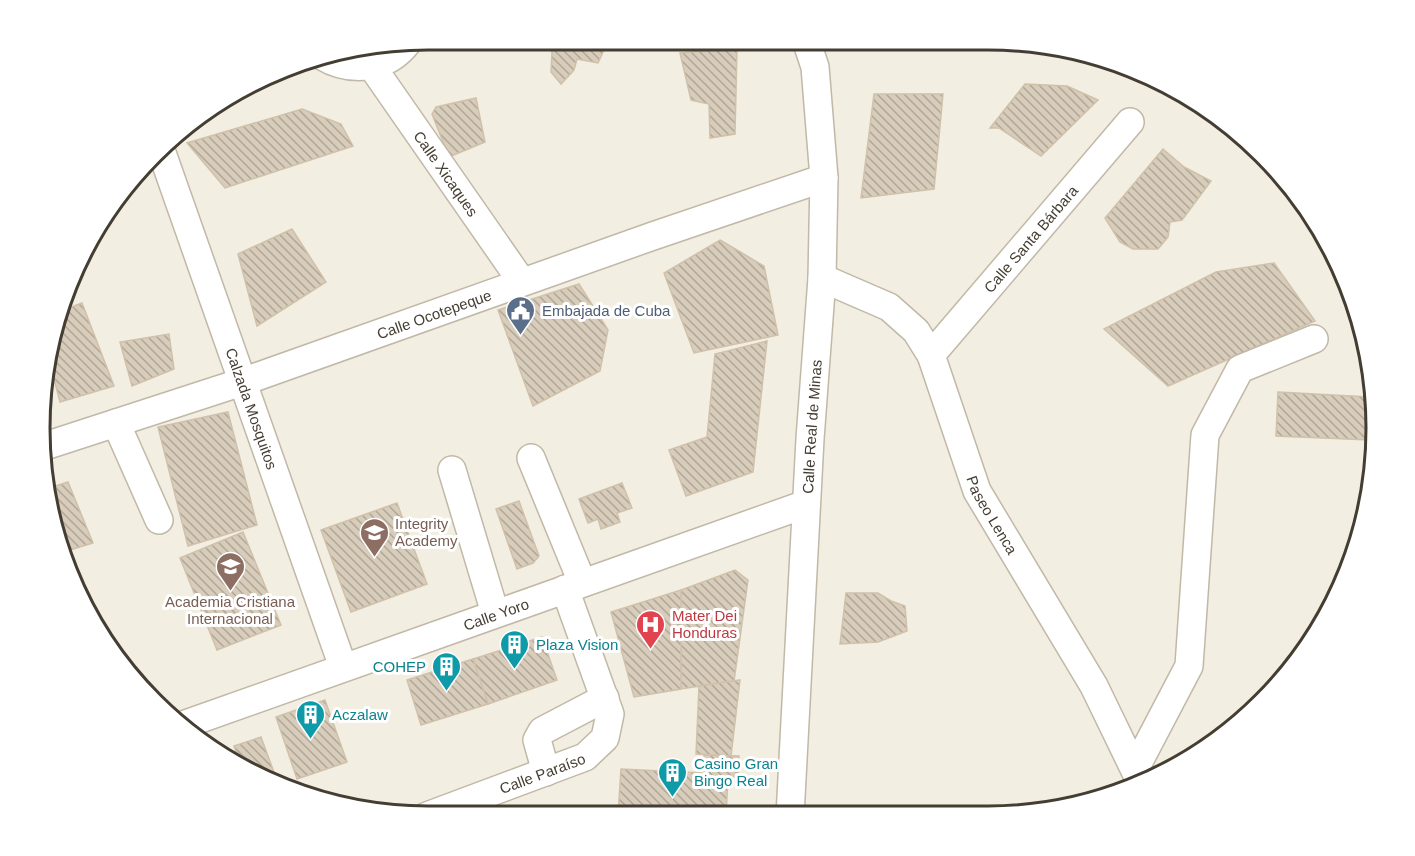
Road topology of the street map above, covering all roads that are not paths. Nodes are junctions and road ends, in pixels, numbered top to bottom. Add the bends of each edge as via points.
1 (402, 50) edge
2 (809, 50) edge
3 (333, 61) edge
4 (371, 65) junction
5 (1130, 122) dead end
6 (163, 157) edge
7 (824, 178) junction
8 (822, 278) junction
9 (522, 282) junction
10 (1314, 339) dead end
11 (931, 355) junction
12 (242, 382) junction
13 (116, 423) junction
14 (50, 444) edge
15 (531, 458) dead end
16 (452, 470) dead end
17 (807, 504) junction
18 (159, 520) dead end
19 (573, 586) junction
20 (495, 613) junction
21 (343, 667) junction
22 (605, 698) junction
23 (190, 722) edge
24 (546, 772) junction
25 (1139, 775) edge
26 (1138, 776) edge
27 (484, 806) edge
28 (791, 806) edge

1 - 4 street via 385,62
2 - 7 street, Calle Real de Minas via 815,67
3 - 4 street via 343,66
4 - 9 street, Calle Xicaques
5 - 11 street, Calle Santa Bárbara
6 - 12 street, Calzada Mosquitos
7 - 8 street, Calle Real de Minas
7 - 9 street, Calle Ocotepeque
8 - 11 street, Paseo Lenca via 889,307 915,331
8 - 17 street, Calle Real de Minas
9 - 12 street, Calle Ocotepeque
10 - 25 street via 1240,369 1205,435 1189,666
11 - 26 street, Paseo Lenca via 977,491 1094,686
12 - 13 street, Calle Ocotepeque
12 - 21 street, Calzada Mosquitos
13 - 14 street, Calle Ocotepeque
13 - 18 street
15 - 19 street, Calle Paraíso
16 - 20 street
17 - 19 street, Calle Yoro
17 - 28 street, Calle Real de Minas
19 - 20 street, Calle Yoro
19 - 22 street, Calle Paraíso
20 - 21 street, Calle Yoro
21 - 23 street, Calle Yoro
22 - 24 street, Calle Paraíso via 610,714 605,738 585,758
22 - 24 street via 542,731 537,741
24 - 27 street, Calle Paraíso

